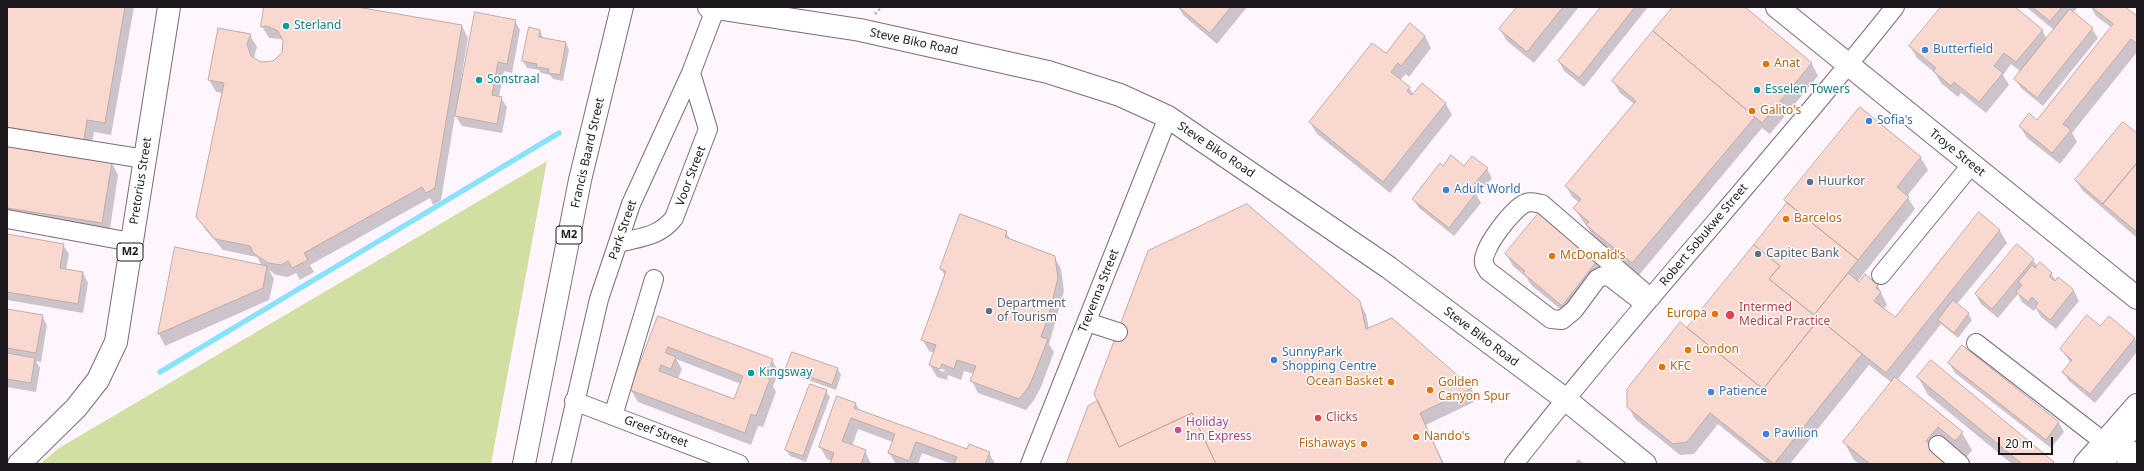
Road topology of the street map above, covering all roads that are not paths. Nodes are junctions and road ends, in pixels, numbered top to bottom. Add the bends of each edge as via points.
1 (169, 7) edge
2 (622, 7) edge
3 (714, 7) edge
4 (1777, 7) edge
5 (1895, 7) edge
6 (1849, 65) junction
7 (692, 73) junction
8 (1168, 117) junction
9 (7, 137) edge
10 (145, 159) junction
11 (1972, 164) junction
12 (7, 219) edge
13 (132, 242) junction
14 (618, 242) junction
15 (1881, 275) dead end
16 (654, 279) dead end
17 (2137, 298) edge
18 (1648, 301) junction
19 (1087, 322) junction
20 (1118, 332) dead end
21 (1976, 344) dead end
22 (1565, 399) junction
23 (574, 401) junction
24 (2137, 405) edge
25 (613, 416) junction
26 (2137, 425) edge
27 (2104, 442) junction
28 (1938, 445) dead end
29 (2137, 453) edge
30 (18, 464) edge
31 (524, 464) edge
32 (561, 464) edge
33 (739, 464) edge
34 (1030, 464) edge
35 (1514, 464) edge
36 (1645, 464) edge
37 (1960, 464) edge
38 (2085, 464) edge
39 (2103, 464) edge
40 (2128, 464) edge

1 - 10 main road, Pretorius Street / M2
2 - 31 main road, Francis Baard Street / M2 via 580,180
3 - 7 street, Park Street
3 - 8 main road, Steve Biko Road via 860,30 1048,72 1120,95
4 - 6 main road, Troye Street
5 - 6 street, Robert Sobukwe Street
6 - 11 main road, Troye Street
6 - 18 street, Robert Sobukwe Street
7 - 14 street, Park Street via 631,204
7 - 14 street, Voor Street via 708,129 674,218 666,229
8 - 19 street, Trevenna Street
8 - 22 main road, Steve Biko Road via 1388,267
9 - 10 street
10 - 13 main road, Pretorius Street / M2
11 - 15 street
11 - 17 main road, Troye Street
12 - 13 street
13 - 30 main road, Pretorius Street / M2 via 116,342 98,380 76,408
14 - 23 street, Park Street via 599,299
16 - 25 street
18 - 18 street via 1610,277 1603,276 1597,279 1574,310 1562,320 1551,319 1488,271 1483,262 1494,237 1511,216 1524,204 1532,201 1542,204
18 - 22 street, Robert Sobukwe Street
19 - 20 street
19 - 34 street, Trevenna Street
21 - 27 street
22 - 35 street, Robert Sobukwe Street
22 - 36 main road, Steve Biko Road
23 - 25 street, Greef Street
23 - 32 street, Park Street
24 - 27 main road
25 - 33 street, Greef Street
26 - 39 street
27 - 38 main road
28 - 37 street
29 - 40 main road

